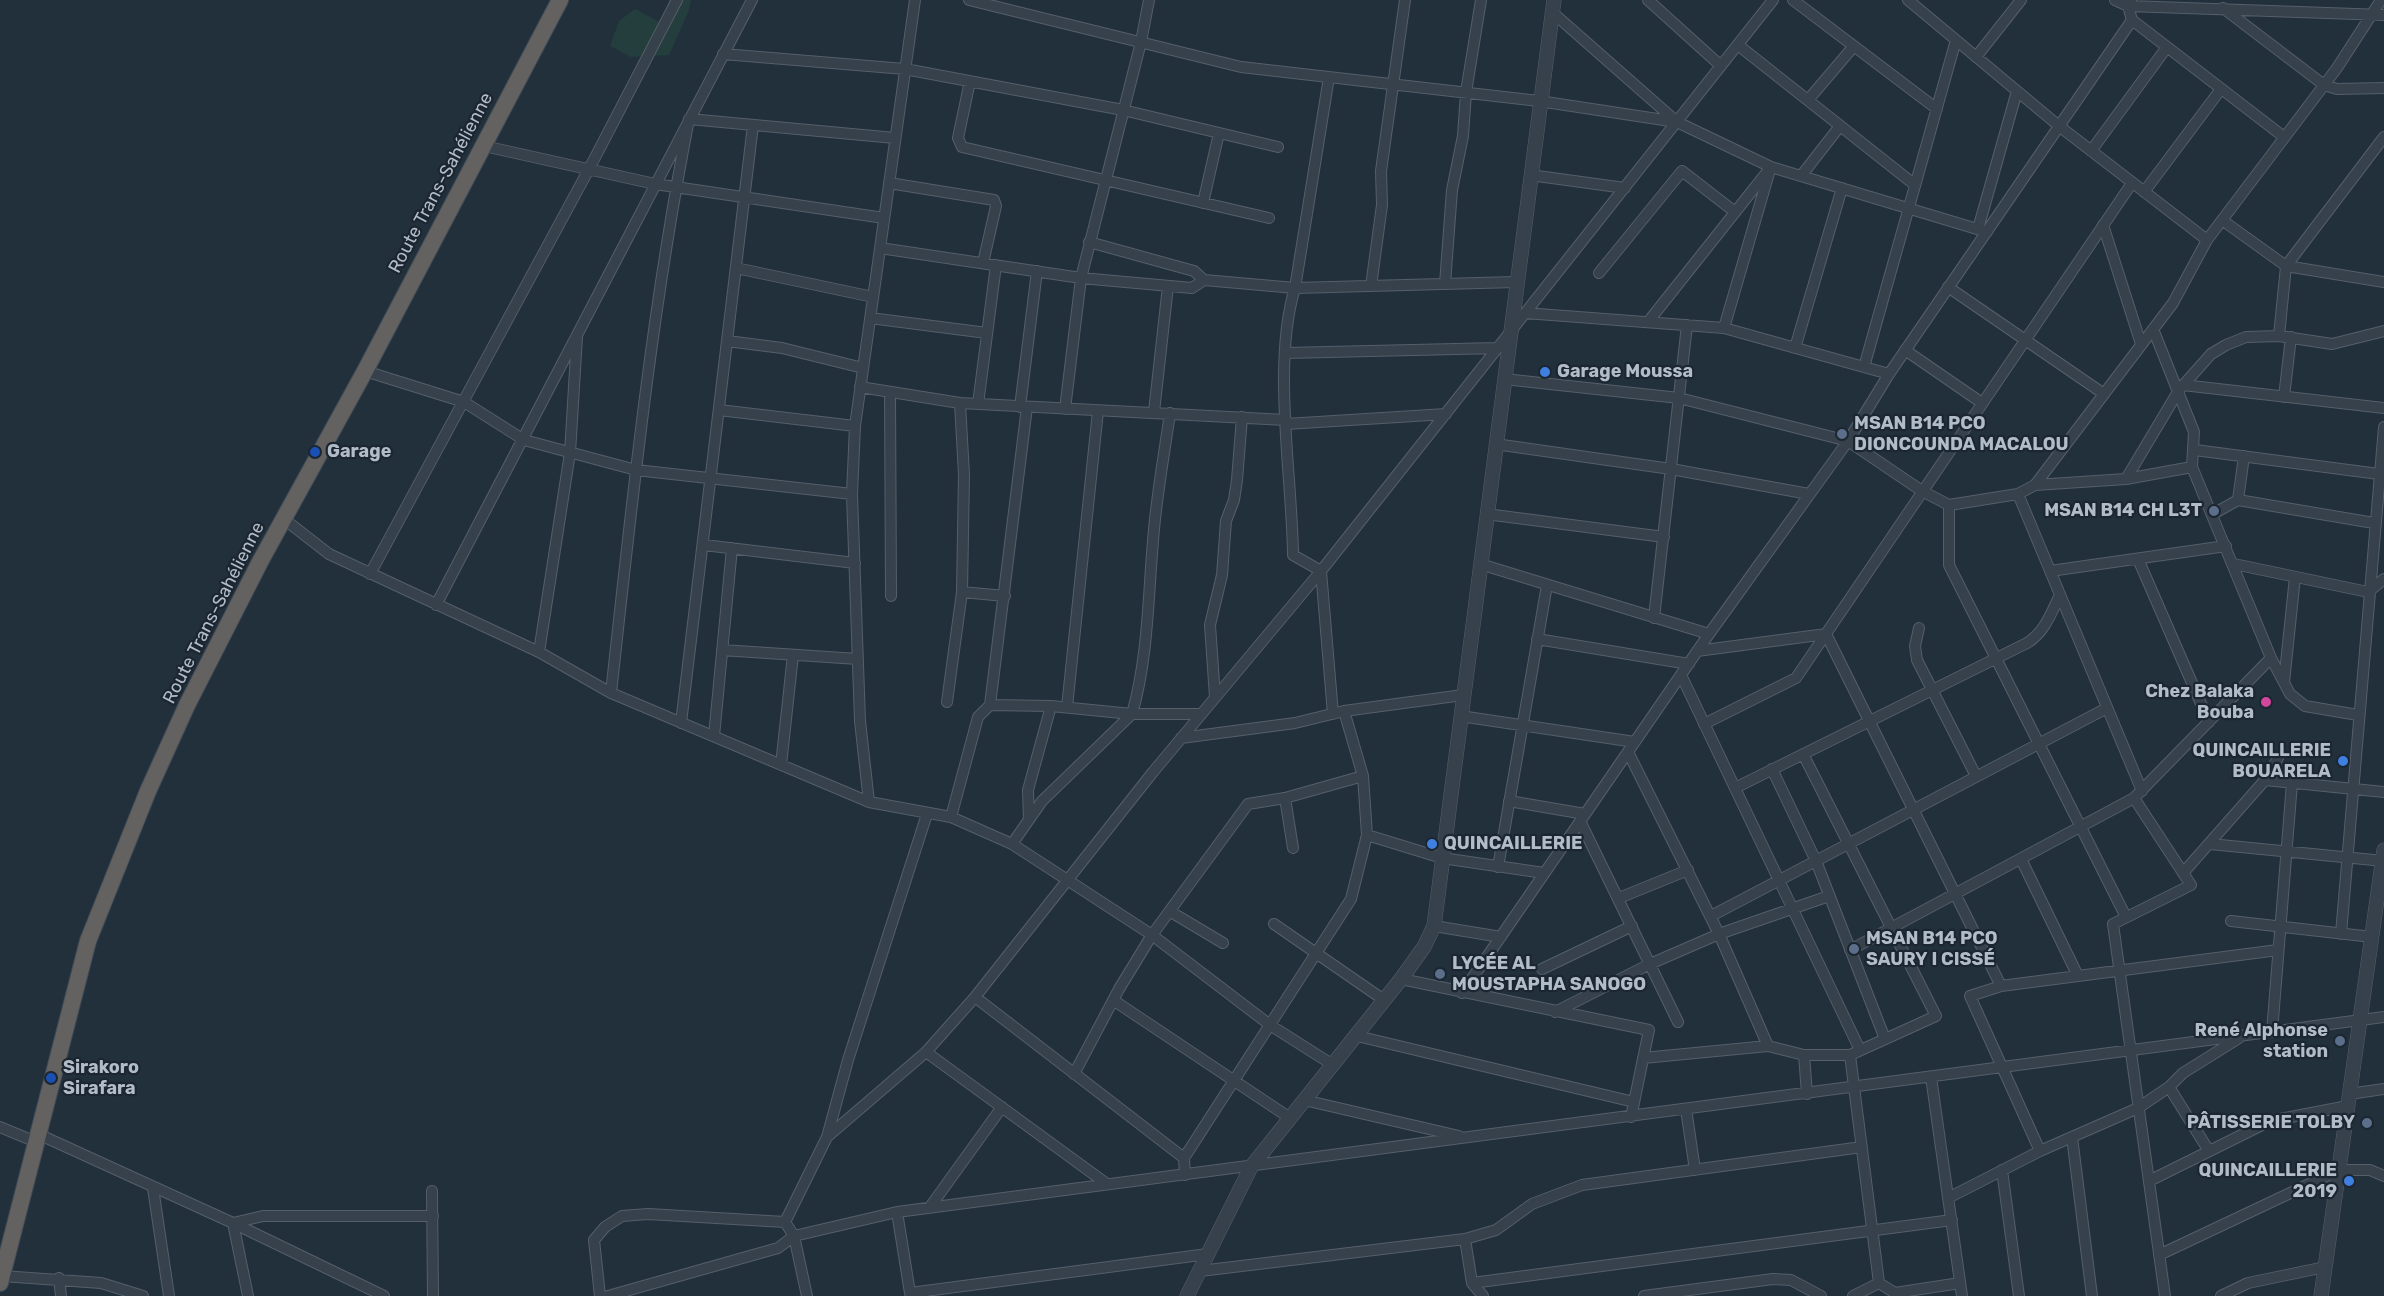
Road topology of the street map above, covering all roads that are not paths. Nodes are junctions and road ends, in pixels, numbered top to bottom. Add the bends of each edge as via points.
1 (560, 0) edge
2 (677, 0) edge
3 (752, 0) edge
4 (915, 0) edge
5 (969, 0) edge
6 (1149, 0) edge
7 (1405, 0) edge
8 (1481, 0) edge
9 (1648, 0) edge
10 (1773, 0) edge
11 (1793, 0) edge
12 (1908, 0) edge
13 (2021, 0) edge
14 (2115, 0) edge
15 (2380, 0) edge
16 (2129, 3) edge
17 (1008, 5) edge
18 (2216, 5) edge
19 (1553, 6) edge
20 (2378, 14) edge
21 (2132, 20) junction
22 (1956, 40) junction
23 (1141, 42) junction
24 (1737, 45) junction
25 (1854, 46) junction
26 (2167, 47) junction
27 (723, 54) junction
28 (1976, 57) junction
29 (1721, 66) junction
30 (905, 69) junction
31 (1329, 77) junction
32 (970, 81) junction
33 (1395, 84) junction
34 (2324, 85) junction
35 (2384, 88) edge
36 (2221, 89) junction
37 (2017, 91) junction
38 (1466, 93) junction
39 (1808, 100) junction
40 (1539, 101) junction
41 (1937, 109) junction
42 (1123, 110) junction
43 (689, 119) junction
44 (1677, 122) junction
45 (753, 125) junction
46 (1840, 126) junction
47 (2059, 126) junction
48 (1219, 133) junction
49 (2284, 137) junction
50 (2384, 137) edge
51 (896, 138) junction
52 (484, 146) junction
53 (1278, 147) dead end
54 (2091, 151) junction
55 (1771, 167) junction
56 (589, 170) junction
57 (1530, 175) junction
58 (1801, 176) junction
59 (1105, 179) junction
60 (889, 183) junction
61 (2132, 183) junction
62 (655, 184) junction
63 (676, 185) junction
64 (1915, 185) junction
65 (1625, 188) junction
66 (1842, 188) junction
67 (2144, 192) junction
68 (745, 197) junction
69 (1203, 203) junction
70 (1908, 208) junction
71 (1735, 212) junction
72 (884, 218) junction
73 (1269, 218) dead end
74 (2222, 220) junction
75 (2103, 225) junction
76 (1983, 231) junction
77 (2207, 240) junction
78 (1089, 242) junction
79 (880, 248) junction
80 (983, 263) junction
81 (996, 265) junction
82 (2286, 266) junction
83 (736, 268) junction
84 (1037, 271) junction
85 (1599, 273) dead end
86 (1081, 278) junction
87 (1204, 280) junction
88 (1516, 282) junction
89 (2384, 282) edge
90 (1445, 284) junction
91 (1168, 286) junction
92 (1371, 286) junction
93 (1948, 287) junction
94 (1294, 288) junction
95 (873, 297) junction
96 (1525, 313) junction
97 (870, 318) junction
98 (1648, 322) junction
99 (1687, 325) junction
100 (1724, 328) junction
101 (1510, 330) junction
102 (2153, 330) junction
103 (2384, 332) edge
104 (987, 333) junction
105 (577, 334) junction
106 (2279, 336) junction
107 (2291, 337) junction
108 (2025, 340) junction
109 (727, 342) junction
110 (2141, 344) junction
111 (1498, 348) junction
112 (1795, 348) junction
113 (1905, 350) junction
114 (1286, 353) junction
115 (1864, 367) junction
116 (863, 368) junction
117 (365, 371) junction
118 (1888, 374) junction
119 (1504, 379) junction
120 (860, 387) junction
121 (2181, 388) junction
122 (890, 392) junction
123 (2104, 394) junction
124 (2284, 397) junction
125 (1679, 398) junction
126 (464, 402) junction
127 (960, 403) junction
128 (1982, 403) junction
129 (978, 404) junction
130 (1023, 407) junction
131 (2384, 408) edge
132 (1065, 409) junction
133 (719, 410) junction
134 (1098, 411) junction
135 (1154, 412) junction
136 (1170, 413) junction
137 (1446, 414) junction
138 (1242, 417) junction
139 (1286, 422) junction
140 (855, 426) junction
141 (2384, 427) edge
142 (524, 440) junction
143 (1848, 441) junction
144 (1495, 444) junction
145 (2195, 450) junction
146 (570, 453) junction
147 (2244, 456) junction
148 (2192, 467) junction
149 (1671, 469) junction
150 (636, 470) junction
151 (2379, 474) junction
152 (2126, 478) junction
153 (711, 479) junction
154 (2035, 485) junction
155 (1923, 491) junction
156 (852, 494) junction
157 (1809, 494) junction
158 (2018, 494) junction
159 (2238, 500) junction
160 (1949, 505) junction
161 (1486, 514) junction
162 (2212, 514) junction
163 (284, 519) junction
164 (2374, 523) junction
165 (1664, 537) junction
166 (704, 545) junction
167 (2226, 546) junction
168 (732, 548) junction
169 (2138, 559) junction
170 (855, 562) junction
171 (1480, 564) junction
172 (2234, 564) junction
173 (1321, 571) junction
174 (2050, 571) junction
175 (370, 574) junction
176 (2295, 577) junction
177 (2384, 579) edge
178 (1546, 585) junction
179 (962, 592) junction
180 (2368, 592) junction
181 (2060, 594) junction
182 (891, 596) dead end
183 (1005, 596) junction
184 (436, 605) junction
185 (1654, 618) junction
186 (1919, 628) dead end
187 (1709, 634) junction
188 (1826, 634) junction
189 (1537, 639) junction
190 (722, 650) junction
191 (1697, 651) junction
192 (539, 652) junction
193 (793, 655) junction
194 (2271, 658) junction
195 (858, 659) junction
196 (1996, 659) junction
197 (1689, 664) junction
198 (1681, 675) junction
199 (2284, 682) junction
200 (1932, 690) junction
201 (611, 693) junction
202 (1463, 695) junction
203 (1215, 698) junction
204 (947, 702) dead end
205 (990, 705) junction
206 (1051, 706) junction
207 (1067, 708) junction
208 (2107, 708) junction
209 (1344, 711) junction
210 (1132, 714) junction
211 (1202, 714) junction
212 (1333, 714) junction
213 (2358, 715) junction
214 (1460, 716) junction
215 (1870, 721) junction
216 (2209, 722) junction
217 (681, 723) junction
218 (1704, 724) junction
219 (1522, 726) junction
220 (714, 736) junction
221 (1181, 738) junction
222 (2039, 744) junction
223 (1631, 747) junction
224 (1803, 754) junction
225 (2278, 758) dead end
226 (781, 765) junction
227 (1772, 769) junction
228 (1363, 776) junction
229 (1976, 777) junction
230 (2265, 780) junction
231 (2292, 783) junction
232 (1735, 788) junction
233 (2352, 789) junction
234 (2384, 792) edge
235 (2138, 795) junction
236 (1285, 798) junction
237 (1509, 801) junction
238 (869, 802) junction
239 (1913, 810) junction
240 (927, 814) junction
241 (951, 817) junction
242 (1583, 817) junction
243 (1029, 820) junction
244 (2081, 827) junction
245 (1367, 835) junction
246 (1849, 843) junction
247 (1012, 844) junction
248 (2210, 844) junction
249 (1293, 848) dead end
250 (2286, 852) junction
251 (2347, 857) junction
252 (1442, 858) junction
253 (2383, 858) edge
254 (2021, 859) junction
255 (1816, 861) junction
256 (1498, 867) junction
257 (1688, 870) junction
258 (1544, 873) junction
259 (2183, 873) junction
260 (1066, 878) junction
261 (1779, 880) junction
262 (1955, 894) junction
263 (1829, 896) junction
264 (1619, 898) junction
265 (1793, 909) junction
266 (1171, 912) junction
267 (1711, 916) junction
268 (2126, 917) junction
269 (2232, 921) dead end
270 (1274, 924) dead end
271 (1434, 926) junction
272 (1632, 926) junction
273 (1892, 928) junction
274 (2280, 928) junction
275 (1719, 934) junction
276 (2341, 934) junction
277 (1152, 935) junction
278 (1501, 937) junction
279 (2372, 937) junction
280 (1223, 943) dead end
281 (1850, 950) junction
282 (2278, 950) junction
283 (1316, 953) junction
284 (1650, 964) junction
285 (1542, 969) dead end
286 (2119, 971) junction
287 (2078, 976) junction
288 (1401, 979) junction
289 (2001, 987) junction
290 (1462, 993) junction
291 (975, 997) junction
292 (1113, 1000) junction
293 (1384, 1000) junction
294 (1555, 1012) junction
295 (2384, 1017) edge
296 (2360, 1021) junction
297 (1678, 1022) dead end
298 (1270, 1025) junction
299 (2272, 1032) junction
300 (1357, 1036) junction
301 (2242, 1036) junction
302 (1885, 1039) junction
303 (1768, 1046) junction
304 (2130, 1051) junction
305 (926, 1052) junction
306 (1855, 1052) junction
307 (1804, 1055) junction
308 (1643, 1058) junction
309 (1333, 1065) junction
310 (2001, 1068) junction
311 (1074, 1074) junction
312 (1931, 1077) junction
313 (1233, 1081) junction
314 (1854, 1087) junction
315 (2169, 1087) junction
316 (2384, 1089) edge
317 (1807, 1094) junction
318 (1304, 1100) junction
319 (2348, 1100) junction
320 (1634, 1102) junction
321 (1002, 1107) junction
322 (2139, 1108) junction
323 (1686, 1110) junction
324 (1630, 1117) junction
325 (1290, 1118) junction
326 (0, 1127) edge
327 (827, 1137) junction
328 (2072, 1137) junction
329 (37, 1138) junction
330 (1467, 1138) junction
331 (1862, 1147) junction
332 (2040, 1150) junction
333 (2209, 1151) junction
334 (1184, 1158) junction
335 (1251, 1167) junction
336 (1695, 1170) junction
337 (2002, 1170) junction
338 (2339, 1170) junction
339 (1185, 1175) junction
340 (2384, 1176) edge
341 (2149, 1181) junction
342 (1107, 1184) junction
343 (153, 1188) junction
344 (432, 1191) dead end
345 (1948, 1197) junction
346 (930, 1207) junction
347 (897, 1212) junction
348 (434, 1216) junction
349 (1952, 1220) junction
350 (233, 1222) junction
351 (785, 1222) junction
352 (1872, 1231) junction
353 (794, 1236) junction
354 (1465, 1239) junction
355 (1208, 1254) junction
356 (2159, 1256) junction
357 (2325, 1267) junction
358 (1200, 1271) junction
359 (59, 1278) junction
360 (1, 1280) edge
361 (1472, 1283) junction
362 (1879, 1283) junction
363 (1960, 1283) junction
364 (129, 1294) edge
365 (931, 1294) edge
366 (906, 1295) edge
367 (61, 1296) edge
368 (144, 1296) edge
369 (169, 1296) edge
370 (248, 1296) edge
371 (384, 1296) edge
372 (433, 1296) edge
373 (600, 1296) edge
374 (608, 1296) edge
375 (807, 1296) edge
376 (1187, 1296) edge
377 (1483, 1296) edge
378 (1644, 1296) edge
379 (1821, 1296) edge
380 (1853, 1296) edge
381 (1962, 1296) edge
382 (2019, 1296) edge
383 (2092, 1296) edge
384 (2165, 1296) edge
385 (2221, 1296) edge
386 (2321, 1296) edge

1 - 52 highway, Route Trans-Sahélienne
2 - 56 street
3 - 27 street
4 - 30 street
5 - 17 street
6 - 23 street
7 - 33 street
8 - 38 street
9 - 29 street
10 - 24 street
11 - 25 street
12 - 22 street
13 - 28 street
14 - 16 street
15 - 20 street
16 - 18 street
16 - 21 street
17 - 23 street
18 - 20 street
18 - 34 street
19 - 40 street
19 - 44 street
20 - 34 street
21 - 26 street
21 - 47 street
22 - 28 street
22 - 41 street
23 - 31 street via 1241,67
23 - 42 street
24 - 29 street
24 - 39 street
25 - 39 street
25 - 41 street
26 - 36 street
26 - 54 street
27 - 30 street
27 - 43 street
28 - 37 street
29 - 44 street
30 - 32 street
30 - 51 street
31 - 33 street
31 - 94 street
32 - 42 street
32 - 59 street via 958,138 962,147
33 - 38 street
33 - 92 street via 1381,171 1382,205
34 - 35 street via 2337,89
34 - 49 street
36 - 49 street
36 - 67 street
37 - 47 street
37 - 76 street
38 - 40 street
38 - 90 street via 1463,136 1452,190
39 - 46 street
40 - 44 street
40 - 57 street
41 - 64 street
42 - 48 street
42 - 59 street
43 - 45 street
43 - 62 street
43 - 63 street
44 - 55 street
44 - 65 street
45 - 51 street
45 - 68 street
46 - 58 street
46 - 64 street
47 - 54 street
47 - 76 street
48 - 53 street
48 - 69 street
49 - 74 street
50 - 82 street
51 - 60 street
52 - 56 street
52 - 117 highway, Route Trans-Sahélienne
54 - 61 street
55 - 58 street
55 - 71 street
55 - 100 street
56 - 62 street
56 - 126 street
57 - 65 street
57 - 88 street
58 - 66 street
59 - 69 street
59 - 78 street
60 - 72 street
60 - 80 street via 994,200 996,207
61 - 67 street
61 - 75 street
62 - 63 street
62 - 105 street
63 - 68 street
63 - 150 street
64 - 70 street
65 - 96 street
66 - 70 street
66 - 112 street
67 - 77 street
68 - 72 street
68 - 83 street
69 - 73 street
70 - 76 street
70 - 115 street
71 - 85 street via 1682,171
71 - 98 street
72 - 79 street
74 - 77 street
74 - 82 street
75 - 108 street
75 - 110 street
76 - 93 street
77 - 102 street via 2173,303
78 - 86 street
78 - 87 street via 1194,271
79 - 80 street
79 - 95 street
80 - 81 street
81 - 84 street
81 - 104 street
82 - 89 street
82 - 106 street
83 - 95 street
83 - 109 street
84 - 86 street
84 - 130 street
86 - 91 street
86 - 132 street
87 - 91 street via 1192,288
87 - 94 street
88 - 90 street
88 - 101 street
90 - 92 street
91 - 135 street
92 - 94 street
93 - 108 street
93 - 113 street
94 - 114 street via 1287,312
95 - 97 street
96 - 98 street
96 - 101 street
97 - 104 street
97 - 116 street
98 - 99 street
99 - 100 street
99 - 125 street
100 - 112 street
101 - 111 street
101 - 119 street
102 - 110 street
102 - 121 street
103 - 107 street via 2332,344
104 - 129 street
105 - 142 street
105 - 146 street
106 - 107 street
106 - 121 street via 2246,337 2226,345 2211,354
107 - 124 street
108 - 123 street
108 - 128 street
109 - 116 street via 782,348
109 - 133 street
110 - 123 street
111 - 114 street
111 - 137 street
112 - 115 street
113 - 118 street
113 - 128 street
114 - 139 street
115 - 118 street
116 - 120 street
117 - 126 street
117 - 163 highway, Route Trans-Sahélienne
118 - 143 street
119 - 125 street
119 - 144 street
120 - 122 street
120 - 140 street
121 - 124 street
121 - 145 street
121 - 152 street
122 - 127 street
122 - 182 street
123 - 154 street
124 - 131 street
125 - 143 street
125 - 149 street
126 - 142 street
126 - 175 street
127 - 129 street
127 - 179 street via 964,475
128 - 155 street
129 - 130 street
130 - 132 street
130 - 183 street
132 - 134 street
133 - 140 street
133 - 153 street
134 - 135 street
134 - 207 street
135 - 136 street
136 - 138 street
136 - 210 street via 1153,540 1149,608
137 - 139 street
137 - 173 street
138 - 139 street
138 - 203 street via 1236,490 1226,520 1222,574 1210,625
139 - 173 street via 1293,555
140 - 156 street
141 - 151 street
142 - 146 street
142 - 184 street
143 - 155 street
143 - 157 street
144 - 149 street
144 - 161 street
145 - 147 street
145 - 148 street
146 - 150 street
146 - 192 street
147 - 151 street
147 - 159 street
148 - 152 street
148 - 162 street
149 - 157 street
149 - 165 street
150 - 153 street
150 - 201 street
151 - 164 street
152 - 154 street
153 - 156 street
153 - 166 street
154 - 158 street
155 - 160 street
155 - 188 street
156 - 170 street
157 - 187 street
158 - 160 street
158 - 174 street
159 - 162 street
159 - 164 street
160 - 196 street via 1949,566
161 - 165 street
161 - 171 street
162 - 167 street
163 - 175 street via 329,554
163 - 329 highway, Route Trans-Sahélienne via 187,705 88,941
164 - 180 street
165 - 185 street
166 - 168 street
166 - 217 street
167 - 169 street
167 - 172 street
168 - 170 street
168 - 190 street
169 - 174 street
169 - 216 street
170 - 195 street
171 - 178 street
171 - 202 street
172 - 176 street
172 - 194 street
173 - 203 street
173 - 212 street
174 - 181 street
175 - 184 street
176 - 180 street
176 - 199 street
177 - 180 street
178 - 185 street
178 - 189 street
179 - 183 street
179 - 204 street
180 - 213 street
181 - 196 street via 2037,637
181 - 208 street
183 - 205 street
184 - 192 street
185 - 187 street
186 - 200 street via 1915,654
187 - 191 street
188 - 191 street
188 - 215 street
188 - 218 street via 1796,678
189 - 197 street
189 - 219 street
190 - 193 street
190 - 220 street
191 - 197 street
192 - 201 street
193 - 195 street
193 - 226 street
194 - 199 street
194 - 216 street
195 - 238 street
196 - 200 street
196 - 222 street
197 - 198 street
198 - 218 street
198 - 223 street
199 - 213 street via 2294,699 2305,706
200 - 215 street
200 - 229 street
201 - 217 street
202 - 209 street
202 - 214 street
203 - 211 street
205 - 206 street
205 - 241 street via 978,717
206 - 207 street
206 - 243 street via 1028,790
207 - 210 street
208 - 222 street
208 - 235 street
209 - 212 street
209 - 228 street
210 - 211 street
210 - 243 street via 1042,801
211 - 221 street
212 - 221 street
213 - 233 street
214 - 219 street
214 - 252 street
215 - 224 street
215 - 239 street
216 - 235 street
217 - 220 street
218 - 232 street
219 - 223 street
219 - 237 street
220 - 226 street
221 - 260 street
222 - 229 street
222 - 244 street
223 - 242 street
223 - 257 street
224 - 227 street
224 - 246 street
225 - 230 street
226 - 238 street
227 - 232 street
227 - 255 street
228 - 236 street
228 - 245 street
229 - 239 street
230 - 231 street
230 - 248 street
231 - 233 street
231 - 250 street
232 - 261 street
233 - 234 street
233 - 251 street
235 - 244 street
235 - 259 street
236 - 249 street
236 - 266 street via 1248,804
237 - 242 street
237 - 256 street
238 - 240 street
239 - 246 street
239 - 262 street
240 - 241 street
240 - 327 street
241 - 247 street
242 - 258 street
242 - 264 street
243 - 247 street
244 - 254 street
244 - 268 street
245 - 252 street
245 - 283 street via 1351,899
246 - 255 street
246 - 273 street
247 - 260 street
248 - 250 street
248 - 259 street
250 - 251 street
250 - 274 street
251 - 253 street
251 - 276 street
252 - 256 street
252 - 271 street
253 - 279 street
254 - 262 street
254 - 287 street
255 - 261 street
255 - 263 street
256 - 258 street
257 - 264 street
257 - 267 street
258 - 278 street
259 - 268 street via 2191,885
260 - 277 street
260 - 291 street
261 - 265 street
261 - 267 street
262 - 273 street
262 - 289 street
263 - 265 street
263 - 281 street
264 - 272 street
265 - 275 street
265 - 306 street
266 - 277 street
266 - 280 street
267 - 275 street
268 - 286 street via 2113,924
269 - 274 street
270 - 283 street
271 - 278 street
271 - 288 street
272 - 284 street
272 - 285 street
273 - 281 street
273 - 302 street via 1936,1016
274 - 276 street
274 - 282 street
275 - 284 street
275 - 303 street
276 - 279 street
277 - 292 street
277 - 298 street
278 - 290 street
279 - 296 street
281 - 302 street
282 - 286 street
282 - 299 street
283 - 293 street
283 - 298 street
284 - 294 street
284 - 297 street
286 - 287 street
286 - 304 street
287 - 289 street
288 - 290 street
288 - 293 street
289 - 310 street via 1970,996
290 - 294 street
291 - 305 street
291 - 311 street
292 - 311 street
292 - 313 street
293 - 300 street
294 - 308 street via 1649,1030
295 - 296 street
296 - 299 street
296 - 319 street
298 - 309 street
298 - 313 street
299 - 301 street
300 - 309 street
300 - 320 street
301 - 304 street
301 - 315 street via 2183,1073
302 - 306 street
303 - 307 street
303 - 308 street
304 - 310 street
304 - 322 street
305 - 321 street
305 - 327 street
306 - 307 street
306 - 314 street
307 - 317 street
308 - 320 street
309 - 318 street
310 - 312 street
310 - 332 street
311 - 334 street
312 - 314 street
312 - 345 street
313 - 325 street
313 - 334 street
314 - 317 street
314 - 331 street
315 - 322 street
315 - 333 street
316 - 319 street
317 - 323 street
318 - 325 street
318 - 330 street
319 - 333 street via 2270,1121
319 - 338 street
320 - 324 street
321 - 342 street
321 - 346 street
322 - 328 street
322 - 341 street
323 - 324 street
323 - 336 street
324 - 330 street
325 - 335 street
326 - 329 street
327 - 351 street
328 - 332 street
328 - 383 street
329 - 343 street
329 - 360 highway, Route Trans-Sahélienne
330 - 335 street
331 - 336 street
331 - 352 street
332 - 337 street
333 - 341 street
334 - 339 street
335 - 339 street
335 - 355 street
336 - 354 street via 1582,1185 1532,1204 1496,1230
337 - 345 street
337 - 382 street
338 - 340 street via 2370,1170
338 - 356 street
338 - 357 street
339 - 342 street
341 - 356 street
342 - 346 street
343 - 350 street
343 - 369 street
344 - 348 street
345 - 349 street
346 - 347 street
347 - 353 street
347 - 366 street
348 - 350 street via 263,1216
348 - 372 street
349 - 352 street
349 - 363 street
350 - 370 street
350 - 371 street
351 - 353 street
351 - 373 street via 622,1216 594,1240
352 - 361 street
352 - 362 street
353 - 374 street via 778,1248
353 - 375 street
354 - 358 street
354 - 361 street
355 - 358 street
355 - 365 street
356 - 384 street
357 - 385 street via 2248,1283
357 - 386 street
358 - 376 street
359 - 360 street
359 - 364 street via 101,1283
359 - 367 street
361 - 377 street
362 - 363 street via 1894,1293
362 - 380 street
363 - 381 street
364 - 368 street
365 - 366 street
378 - 379 street via 1773,1279 1791,1280

